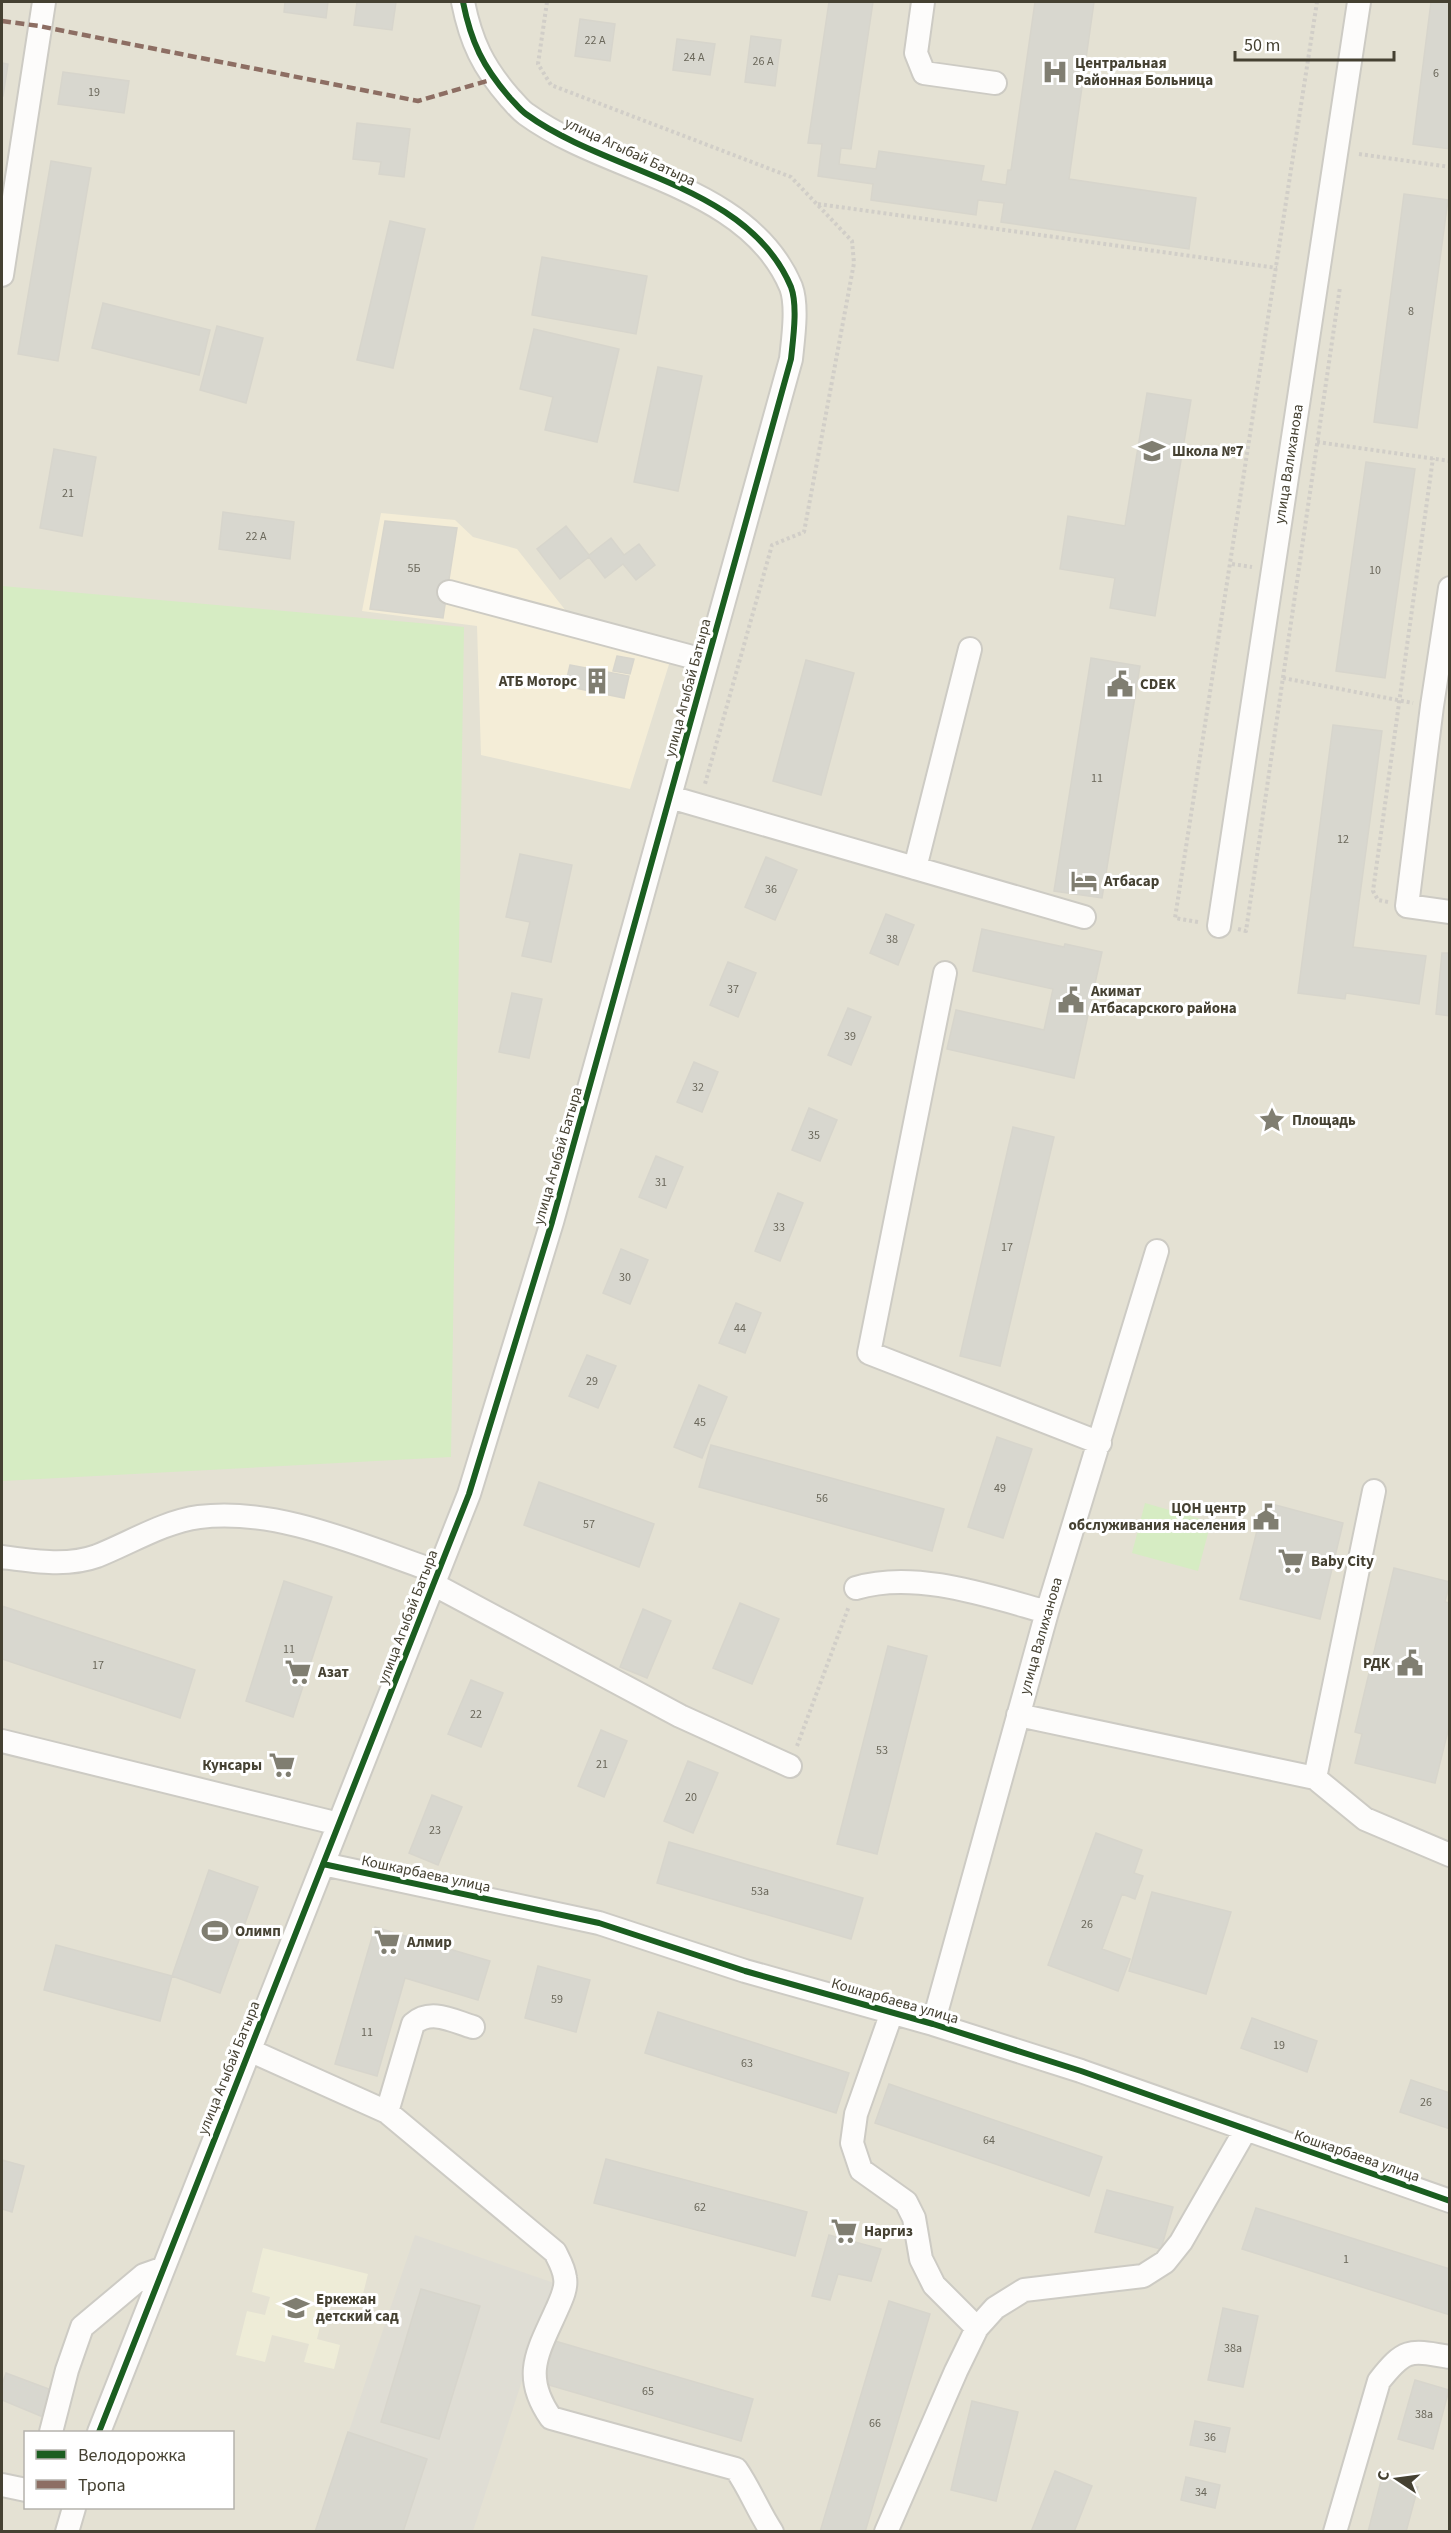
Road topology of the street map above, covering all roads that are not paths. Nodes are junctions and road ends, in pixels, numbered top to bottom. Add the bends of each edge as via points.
1 (44, 2) edge
2 (463, 2) edge
3 (923, 2) edge
4 (1359, 2) edge
5 (995, 83) dead end
6 (2, 275) edge
7 (1449, 588) edge
8 (449, 592) dead end
9 (970, 649) dead end
10 (707, 661) junction
11 (670, 797) junction
12 (915, 868) junction
13 (1449, 912) edge
14 (1084, 917) dead end
15 (1219, 926) road end
16 (945, 973) dead end
17 (1157, 1251) dead end
18 (1100, 1443) junction
19 (1374, 1491) dead end
20 (2, 1557) edge
21 (435, 1578) junction
22 (856, 1588) road end
23 (1047, 1612) junction
24 (1018, 1716) junction
25 (2, 1741) edge
26 (790, 1766) road end
27 (1315, 1778) junction
28 (339, 1824) junction
29 (1449, 1855) edge
30 (323, 1864) junction
31 (892, 2012) junction
32 (933, 2024) junction
33 (473, 2027) dead end
34 (249, 2050) junction
35 (387, 2112) junction
36 (1246, 2129) junction
37 (1449, 2201) edge
38 (162, 2269) junction
39 (977, 2328) junction
40 (1449, 2357) edge
41 (52, 2431) edge
42 (100, 2431) edge
43 (2, 2485) edge
44 (24, 2490) edge
45 (74, 2509) edge
46 (67, 2532) edge
47 (772, 2532) edge
48 (886, 2532) edge
49 (1335, 2532) edge

1 - 6 street
2 - 10 street, улица Агыбай Батыра via 478,55 525,114 580,145 692,193 732,217 758,236 792,288 791,359
3 - 5 street via 916,53 924,73
4 - 15 street, улица Валиханова
7 - 13 street via 1407,906
8 - 10 street
9 - 12 street
10 - 11 street, улица Агыбай Батыра
11 - 12 street
11 - 21 street, улица Агыбай Батыра via 552,1222 469,1494
12 - 14 street
16 - 18 street via 869,1353
17 - 18 street, улица Валиханова
18 - 23 street, улица Валиханова
19 - 27 street
20 - 21 street via 49,1563 94,1557 198,1517 238,1516 303,1526
21 - 26 street via 680,1716
21 - 28 street, улица Агыбай Батыра
22 - 23 street via 877,1582 955,1586
23 - 24 street, улица Валиханова
24 - 27 street
24 - 32 street, улица Валиханова
25 - 28 street
27 - 29 street via 1365,1819
28 - 30 street, улица Агыбай Батыра
30 - 31 street, Кошкарбаева улица via 599,1923 745,1971
30 - 34 street, улица Агыбай Батыра
31 - 32 street, Кошкарбаева улица
31 - 39 street via 856,2114 852,2143 861,2170 906,2202 914,2218 921,2259 934,2285
32 - 36 street, Кошкарбаева улица
33 - 35 street via 432,2015 413,2024
34 - 35 street
34 - 38 street, улица Агыбай Батыра
35 - 47 street via 555,2252 566,2280 534,2361 535,2387 551,2418 736,2469
36 - 37 street, Кошкарбаева улица
36 - 39 street via 1181,2242 1165,2262 1143,2276 1024,2290 995,2308
38 - 41 street via 144,2275 82,2327
38 - 42 street, улица Агыбай Батыра
39 - 48 street
40 - 49 street via 1405,2353 1379,2381
43 - 44 street
45 - 46 street

